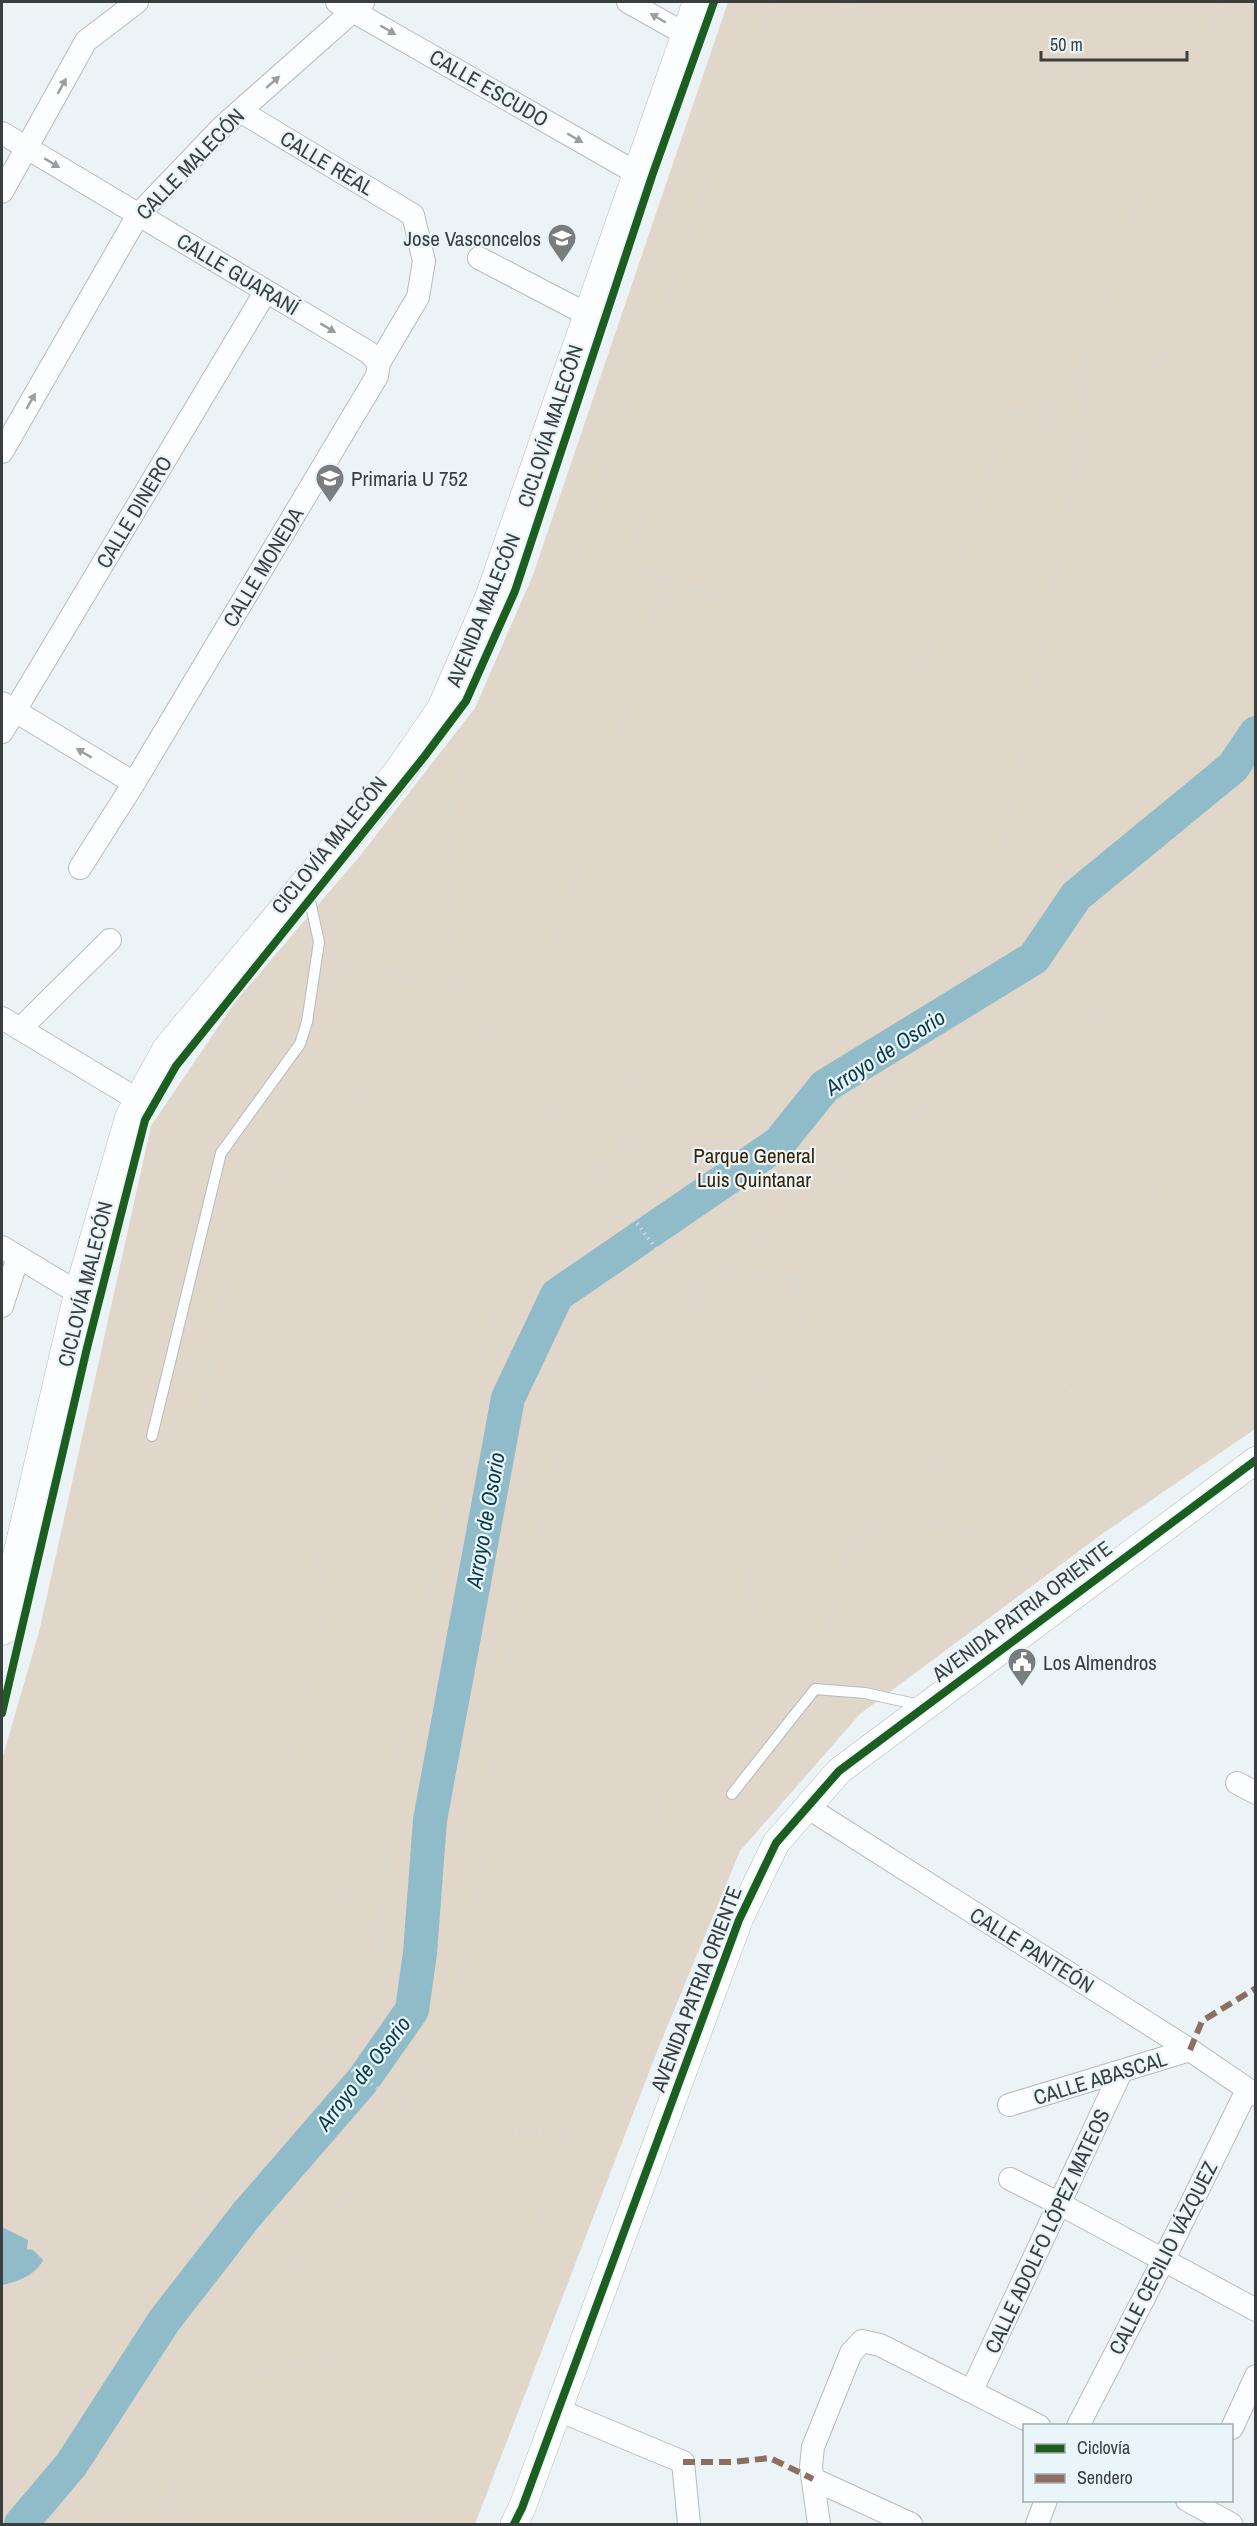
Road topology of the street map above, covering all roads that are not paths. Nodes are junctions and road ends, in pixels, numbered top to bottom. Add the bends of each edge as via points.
1 (137, 2) edge
2 (628, 2) edge
3 (699, 2) edge
4 (352, 5) edge
5 (687, 35) junction
6 (240, 111) junction
7 (2, 133) edge
8 (27, 149) junction
9 (640, 175) junction
10 (2, 192) edge
11 (138, 215) junction
12 (414, 215) joint
13 (479, 258) dead end
14 (266, 291) junction
15 (590, 316) junction
16 (379, 363) junction
17 (2, 452) edge
18 (8, 707) edge
19 (2, 732) edge
20 (134, 783) junction
21 (80, 868) dead end
22 (306, 883) junction
23 (110, 940) dead end
24 (11, 1024) edge
25 (140, 1101) junction
26 (10, 1252) edge
27 (80, 1294) junction
28 (2, 1306) edge
29 (152, 1436) dead end
30 (1256, 1460) edge
31 (2, 1629) edge
32 (924, 1706) junction
33 (732, 1794) dead end
34 (807, 1808) junction
35 (1190, 2050) junction
36 (1121, 2072) junction
37 (1251, 2092) edge
38 (1009, 2105) dead end
39 (1010, 2179) dead end
40 (1060, 2204) junction
41 (1163, 2261) junction
42 (1256, 2310) edge
43 (1256, 2376) edge
44 (972, 2390) junction
45 (558, 2410) junction
46 (1035, 2424) edge
47 (1078, 2424) edge
48 (1233, 2426) edge
49 (813, 2479) junction
50 (1045, 2502) edge
51 (1193, 2502) edge
52 (514, 2524) edge
53 (689, 2524) edge
54 (819, 2524) edge
55 (911, 2524) edge
56 (1037, 2524) edge
57 (1231, 2524) edge

8 -> 1 street via 86,41
5 -> 2 street
3 - 5 main road, AVENIDA MALECÓN
6 -> 4 street, CALLE MALECÓN
4 -> 9 street, CALLE ESCUDO
5 - 9 main road, AVENIDA MALECÓN
6 - 11 street, CALLE MALECÓN
6 - 12 street, CALLE REAL
7 - 8 street, CALLE GUARANÍ
8 - 10 street
8 -> 11 street, CALLE GUARANÍ
9 - 15 main road, AVENIDA MALECÓN
11 - 14 street, CALLE GUARANÍ
17 -> 11 street, CALLE MALECÓN
12 - 16 street, CALLE MONEDA via 424,261 418,297
13 - 15 street
14 -> 16 street, CALLE GUARANÍ via 368,352
14 - 18 street, CALLE DINERO
15 - 22 main road, AVENIDA MALECÓN via 491,598 443,709 399,773
16 - 20 street, CALLE MONEDA via 377,376
18 - 19 street, CALLE DINERO
20 -> 18 street
20 - 21 street, CALLE MONEDA
22 - 25 main road, AVENIDA MALECÓN via 168,1050
22 - 29 lane via 319,942 300,1044 221,1153
23 - 24 street
24 - 25 street
25 - 27 main road, AVENIDA MALECÓN via 131,1118
26 - 27 street
26 - 28 street
27 - 31 main road, AVENIDA MALECÓN
30 - 32 street, AVENIDA PATRIA ORIENTE
32 - 33 lane via 865,1692 815,1689
32 - 34 street, AVENIDA PATRIA ORIENTE via 839,1771
34 - 35 street, CALLE PANTEÓN
34 - 45 street, AVENIDA PATRIA ORIENTE via 776,1843 739,1920
35 - 36 street, CALLE ABASCAL
35 - 37 street, CALLE PANTEÓN
36 - 38 street, CALLE ABASCAL
36 - 40 street, CALLE ADOLFO LÓPEZ MATEOS
37 - 41 street, CALLE CECILIO VÁZQUEZ
39 - 40 street
40 - 41 street
40 - 44 street, CALLE ADOLFO LÓPEZ MATEOS
41 - 42 street
41 - 47 street, CALLE CECILIO VÁZQUEZ
43 - 48 street
44 - 46 street
44 - 49 street via 880,2345 862,2341 851,2353 813,2447
45 - 52 street, AVENIDA PATRIA ORIENTE
45 - 53 street via 683,2462
49 - 54 street
49 - 55 street
50 - 56 street
51 - 57 street

